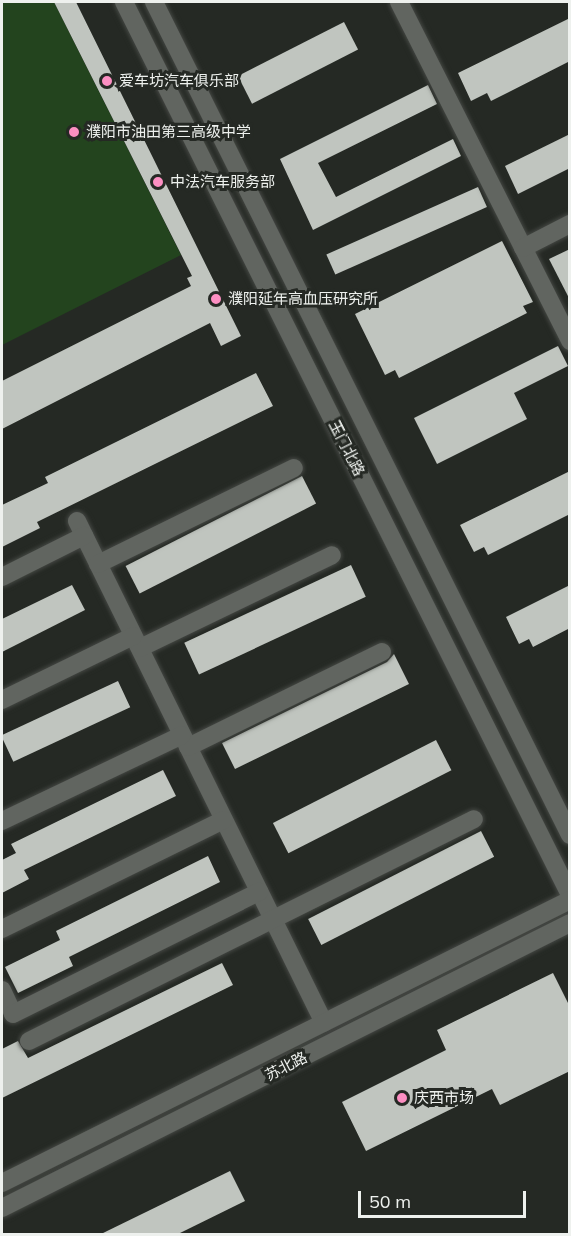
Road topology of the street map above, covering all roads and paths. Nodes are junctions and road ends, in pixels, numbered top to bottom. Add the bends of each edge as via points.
1 (124, 2) edge
2 (154, 2) edge
3 (399, 2) edge
4 (570, 225) edge
5 (523, 248) junction
6 (570, 341) edge
7 (294, 468) dead end
8 (332, 555) dead end
9 (98, 564) junction
10 (2, 577) edge
11 (136, 642) junction
12 (382, 652) dead end
13 (2, 700) edge
14 (185, 741) junction
15 (474, 819) dead end
16 (224, 820) junction
17 (2, 821) edge
18 (570, 835) edge
19 (259, 892) junction
20 (570, 895) edge
21 (570, 900) edge
22 (274, 920) junction
23 (570, 923) edge
24 (2, 929) edge
25 (2, 990) edge
26 (324, 1023) junction
27 (29, 1041) dead end
28 (2, 1183) edge
29 (2, 1208) edge

1 - 20 street, 玉门北路
2 - 18 street, 玉门北路
3 - 5 street
4 - 5 street
5 - 6 street
7 - 9 street
8 - 11 street
9 - 10 street via 80,528
9 - 11 street
11 - 13 street
11 - 14 street
12 - 14 street
14 - 16 street
14 - 17 street
15 - 22 street
16 - 19 street
16 - 24 street
19 - 22 street
19 - 25 street via 13,1014
21 - 26 street, 苏北路
22 - 26 street
22 - 27 street
23 - 29 street, 苏北路
26 - 28 street, 苏北路

